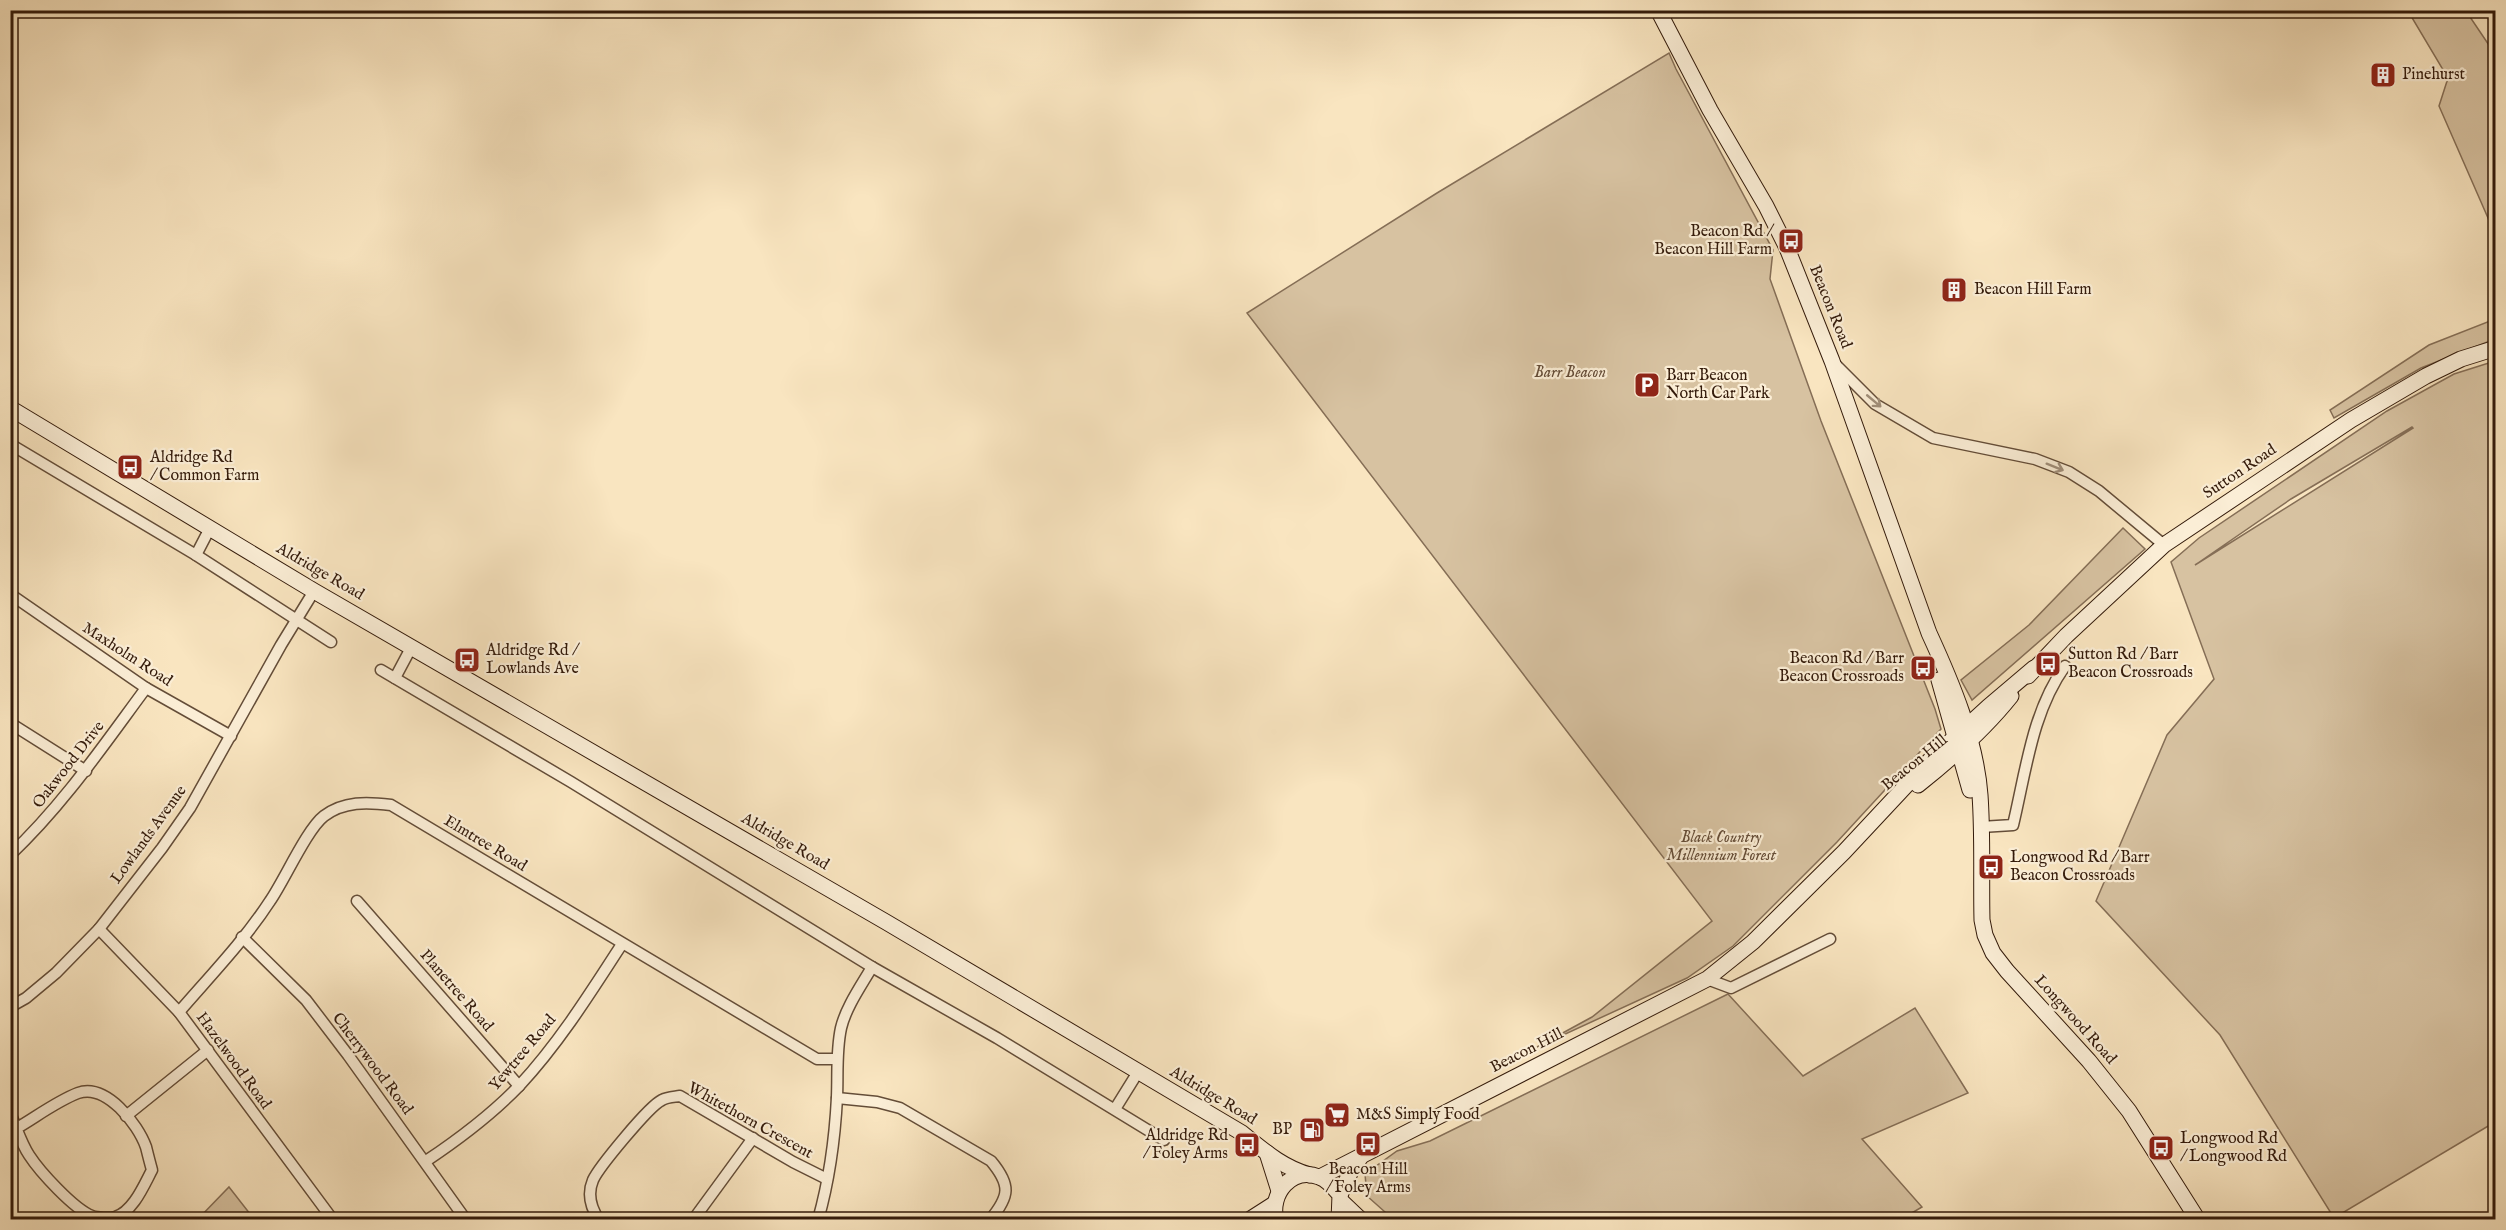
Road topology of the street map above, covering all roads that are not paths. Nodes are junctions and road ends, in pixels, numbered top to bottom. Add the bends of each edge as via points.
1 (1658, 10) edge
2 (2496, 348) edge
3 (1832, 361) junction
4 (10, 408) edge
5 (10, 444) edge
6 (210, 528) junction
7 (2164, 545) junction
8 (196, 555) junction
9 (314, 591) junction
10 (10, 594) edge
11 (297, 621) junction
12 (332, 642) dead end
13 (412, 646) junction
14 (2065, 666) dead end
15 (381, 670) dead end
16 (395, 678) junction
17 (146, 688) junction
18 (10, 723) edge
19 (231, 736) junction
20 (1962, 739) junction
21 (86, 771) junction
22 (1981, 827) junction
23 (10, 855) edge
24 (357, 902) dead end
25 (99, 929) junction
26 (243, 937) junction
27 (1830, 939) dead end
28 (622, 944) junction
29 (873, 967) junction
30 (1707, 979) junction
31 (10, 1007) edge
32 (179, 1012) junction
33 (208, 1050) junction
34 (837, 1059) junction
35 (1138, 1072) junction
36 (519, 1086) junction
37 (837, 1098) junction
38 (1115, 1109) junction
39 (10, 1113) edge
40 (126, 1116) junction
41 (16, 1128) junction
42 (753, 1138) junction
43 (1164, 1140) dead end
44 (1267, 1153) junction
45 (1362, 1155) junction
46 (426, 1161) junction
47 (1315, 1176) junction
48 (827, 1179) junction
49 (1341, 1198) junction
50 (1276, 1205) edge
51 (333, 1220) edge
52 (466, 1220) edge
53 (599, 1220) edge
54 (693, 1220) edge
55 (818, 1220) edge
56 (990, 1220) edge
57 (1249, 1220) edge
58 (1339, 1220) edge
59 (1361, 1220) edge
60 (2198, 1220) edge

1 - 3 main road, Beacon Road via 1787,248
2 - 7 main road, Sutton Road via 2426,376 2350,420
3 -> 7 street via 1875,404 1933,438 2035,459 2069,472 2099,491
3 - 20 main road, Beacon Road via 1943,664
4 - 6 main road, Aldridge Road
5 - 8 street
6 - 8 street
6 - 9 main road, Aldridge Road
7 - 20 main road, Sutton Road
8 - 11 street
9 - 11 street, Lowlands Avenue
9 - 13 main road, Aldridge Road
10 - 17 street, Maxholm Road
11 - 12 street
11 - 19 street, Lowlands Avenue
13 - 16 street
13 - 35 main road, Aldridge Road
14 - 22 street via 2040,711 2013,825
15 - 16 street
16 - 29 street
17 - 19 street, Maxholm Road
17 - 21 street, Oakwood Drive
18 - 21 street
19 - 25 street, Lowlands Avenue via 190,808
20 - 22 main road, Longwood Road via 1980,794
20 - 30 main road, Beacon Hill via 1882,812 1753,942
21 - 23 street, Oakwood Drive
22 - 60 main road, Longwood Road via 1983,920 1993,952 2129,1111
24 - 36 street, Planetree Road via 374,913
25 - 31 street, Lowlands Avenue via 56,973
25 - 32 street, Hazelwood Road
26 - 28 street, Elmtree Road via 323,817 341,806 372,803 391,805
26 - 32 street, Elmtree Road
26 - 46 street, Cherrywood Road via 306,1000
27 - 30 street via 1731,988
28 - 34 street, Elmtree Road via 817,1059
28 - 36 street, Yewtree Road via 590,994
29 - 34 street via 841,1027
29 - 38 street
30 - 45 main road, Beacon Hill
32 - 33 street, Hazelwood Road
33 - 40 street
33 - 51 street, Hazelwood Road
34 - 37 street
35 - 38 street
35 - 44 main road, Aldridge Road via 1242,1133
36 - 46 street, Yewtree Road via 458,1140
37 - 48 street
37 - 56 street via 900,1108 992,1161 1003,1175 1007,1190 1003,1204
38 - 43 street
39 - 41 street
40 - 41 street via 99,1092 80,1092
40 - 41 street via 145,1145 152,1170 140,1193 116,1217 93,1217 70,1201 28,1155
42 - 48 street, Whitethorn Crescent
42 - 53 street, Whitethorn Crescent via 680,1096 662,1100 645,1111 593,1180 590,1197
42 - 54 street
44 - 47 main road, Aldridge Road via 1294,1171
44 - 50 main road
45 - 47 main road, Beacon Hill
45 - 49 main road
46 - 52 street, Cherrywood Road
47 - 49 main road, Aldridge Road via 1332,1184
47 - 50 main road, Beacon Hill via 1295,1177
48 - 55 street
49 - 58 main road
49 - 59 main road, Aldridge Road
50 - 57 main road, Beacon Hill

